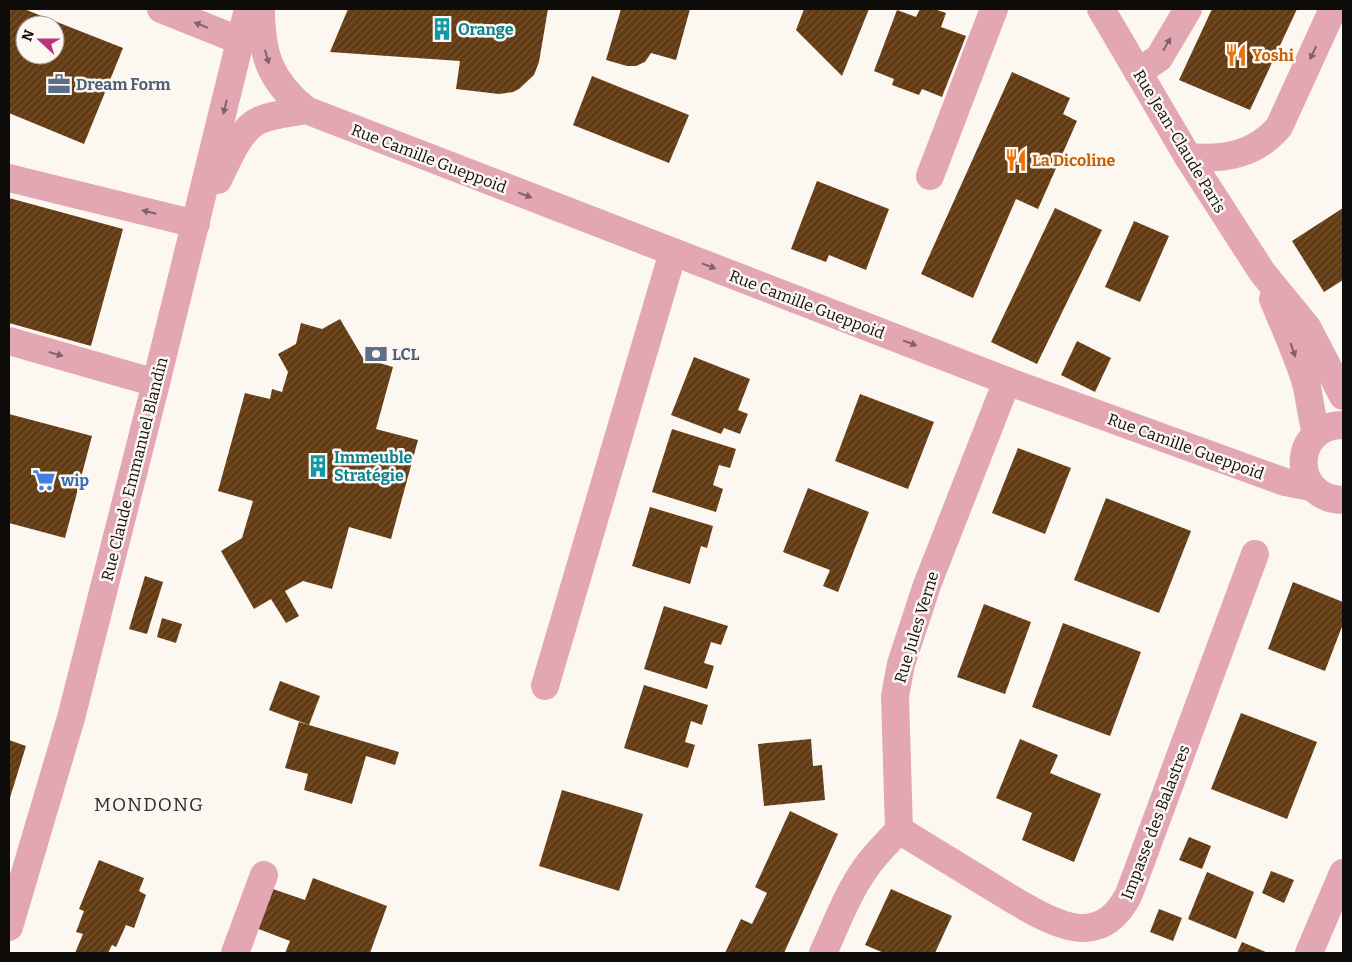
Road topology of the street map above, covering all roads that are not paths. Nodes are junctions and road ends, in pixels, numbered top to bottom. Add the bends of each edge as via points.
1 (161, 9) edge
2 (248, 9) edge
3 (261, 9) edge
4 (994, 9) edge
5 (1101, 9) edge
6 (1188, 9) edge
7 (1333, 9) edge
8 (241, 41) junction
9 (1138, 72) junction
10 (306, 110) junction
11 (1188, 157) junction
12 (930, 176) dead end
13 (9, 178) edge
14 (196, 224) junction
15 (673, 252) junction
16 (1262, 272) junction
17 (9, 341) edge
18 (1007, 381) junction
19 (156, 383) junction
20 (1343, 396) edge
21 (1343, 425) edge
22 (1316, 434) junction
23 (1311, 487) junction
24 (1343, 500) edge
25 (1255, 554) dead end
26 (545, 686) dead end
27 (899, 830) junction
28 (1343, 873) edge
29 (264, 875) dead end
30 (9, 927) edge
31 (234, 953) edge
32 (823, 953) edge
33 (1309, 953) edge

8 -> 1 street
2 - 8 street, Rue Claude Emmanuel Blandin
3 -> 10 street, Rue Camille Gueppoid via 266,60 291,98
4 - 12 street
5 - 9 street, Rue Jean-Claude Paris
9 -> 6 street via 1159,58
7 -> 11 street via 1279,126 1271,136 1255,147 1226,158
8 -> 14 street, Rue Claude Emmanuel Blandin
9 - 11 street, Rue Jean-Claude Paris
10 - 14 street via 258,120 246,130
10 -> 15 street, Rue Camille Gueppoid
11 - 16 street, Rue Jean-Claude Paris
14 -> 13 street
14 - 19 street, Rue Claude Emmanuel Blandin
15 -> 18 street, Rue Camille Gueppoid
15 - 26 street
16 - 20 street, Rue Jean-Claude Paris via 1307,327
16 -> 22 street, Rue Jean-Claude Paris via 1306,386
17 -> 19 street
18 - 23 street, Rue Camille Gueppoid via 1285,482
18 - 27 street, Rue Jules Verne via 927,586 901,664 895,696
19 - 30 street, Rue Claude Emmanuel Blandin via 71,718
21 - 22 street via 1325,428
22 - 23 street via 1304,452 1305,475
23 - 24 street via 1332,500
25 - 27 street, Impasse des Balastres via 1129,894 1122,909 1111,918 1098,926 1083,928 1054,920 1023,906
27 - 32 street via 864,870
28 - 33 street
29 - 31 street

